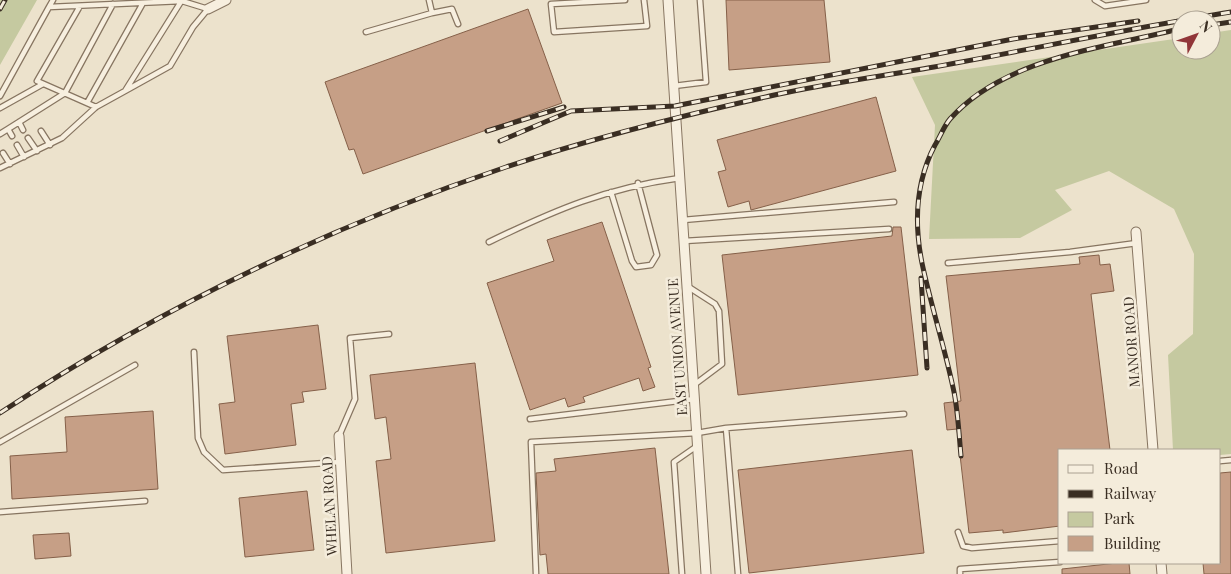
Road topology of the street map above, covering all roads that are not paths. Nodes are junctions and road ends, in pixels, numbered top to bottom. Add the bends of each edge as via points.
1 (53, 0) edge
2 (182, 0) edge
3 (225, 0) edge
4 (429, 0) edge
5 (625, 0) edge
6 (644, 0) edge
7 (668, 0) edge
8 (700, 0) edge
9 (1095, 0) edge
10 (1146, 0) edge
11 (608, 1) edge
12 (143, 3) junction
13 (113, 4) junction
14 (80, 6) junction
15 (49, 7) junction
16 (208, 9) junction
17 (432, 13) junction
18 (458, 24) dead end
19 (366, 32) dead end
20 (43, 84) junction
21 (674, 86) junction
22 (125, 91) junction
23 (65, 94) junction
24 (0, 96) edge
25 (87, 103) junction
26 (96, 107) junction
27 (0, 108) edge
28 (31, 115) junction
29 (19, 122) junction
30 (36, 122) dead end
31 (8, 129) junction
32 (23, 130) dead end
33 (41, 131) dead end
34 (0, 134) edge
35 (12, 136) dead end
36 (28, 138) dead end
37 (17, 145) dead end
38 (50, 145) junction
39 (37, 151) junction
40 (3, 153) dead end
41 (24, 157) junction
42 (10, 164) junction
43 (0, 168) edge
44 (680, 178) junction
45 (638, 184) junction
46 (611, 192) junction
47 (894, 202) dead end
48 (682, 220) junction
49 (889, 229) dead end
50 (1136, 232) dead end
51 (684, 241) junction
52 (489, 242) dead end
53 (1137, 243) junction
54 (948, 264) dead end
55 (687, 286) junction
56 (389, 334) dead end
57 (194, 352) dead end
58 (134, 364) dead end
59 (694, 385) junction
60 (695, 399) junction
61 (904, 414) dead end
62 (530, 419) dead end
63 (726, 428) junction
64 (697, 433) junction
65 (339, 436) joint
66 (0, 442) edge
67 (698, 445) junction
68 (1152, 449) edge
69 (340, 462) junction
70 (145, 500) dead end
71 (0, 512) edge
72 (958, 532) dead end
73 (1058, 541) edge
74 (1058, 562) edge
75 (347, 574) edge
76 (536, 574) edge
77 (682, 574) edge
78 (706, 574) edge
79 (738, 574) edge
80 (960, 574) edge

1 - 15 lane
2 - 12 lane
2 - 16 lane
2 - 22 lane
3 - 16 street
4 - 17 lane
5 - 11 lane
6 - 11 lane via 647,26 554,32 552,4
7 - 21 street, EAST UNION AVENUE
8 - 21 lane via 706,82
9 - 10 lane via 1105,6
12 - 13 lane
12 - 25 lane
13 - 14 lane
13 - 23 lane
14 - 15 lane
14 - 20 lane via 37,81
15 - 24 lane
16 - 22 lane via 170,66
17 - 18 lane via 452,9
17 - 19 lane
20 - 23 lane
20 - 27 lane
21 - 44 street, EAST UNION AVENUE
22 - 26 lane
23 - 25 lane
23 - 28 lane
25 - 26 lane
26 - 38 lane
28 - 29 lane
28 - 30 lane
29 - 31 lane
29 - 32 lane
31 - 34 lane
31 - 35 lane
33 - 38 lane
36 - 39 lane
37 - 41 lane
38 - 39 lane
39 - 41 lane
40 - 42 lane
41 - 42 lane
42 - 43 lane
44 - 45 lane
44 - 48 street, EAST UNION AVENUE
45 - 46 lane
45 - 46 lane via 657,255 651,265 636,267 632,261
46 - 52 lane via 574,203
47 - 48 lane
48 - 51 street, EAST UNION AVENUE
49 - 51 lane
50 - 53 street, MANOR ROAD
51 - 55 street, EAST UNION AVENUE
53 - 54 lane
53 - 68 street, MANOR ROAD
55 - 59 street, EAST UNION AVENUE
55 - 59 lane via 718,306 720,320 722,364
56 - 65 lane via 350,338 355,399
57 - 69 lane via 198,438 204,452 223,470
58 - 66 lane
59 - 60 street, EAST UNION AVENUE
60 - 62 lane
60 - 64 street, EAST UNION AVENUE
61 - 63 lane
63 - 64 lane
63 - 79 lane
64 - 67 street, EAST UNION AVENUE
64 - 76 lane via 531,442
65 - 69 street, WHELAN ROAD
67 - 77 lane via 674,462
67 - 78 street, EAST UNION AVENUE
69 - 75 street, WHELAN ROAD
70 - 71 lane
72 - 73 lane via 963,546 972,548
74 - 80 lane via 960,569

